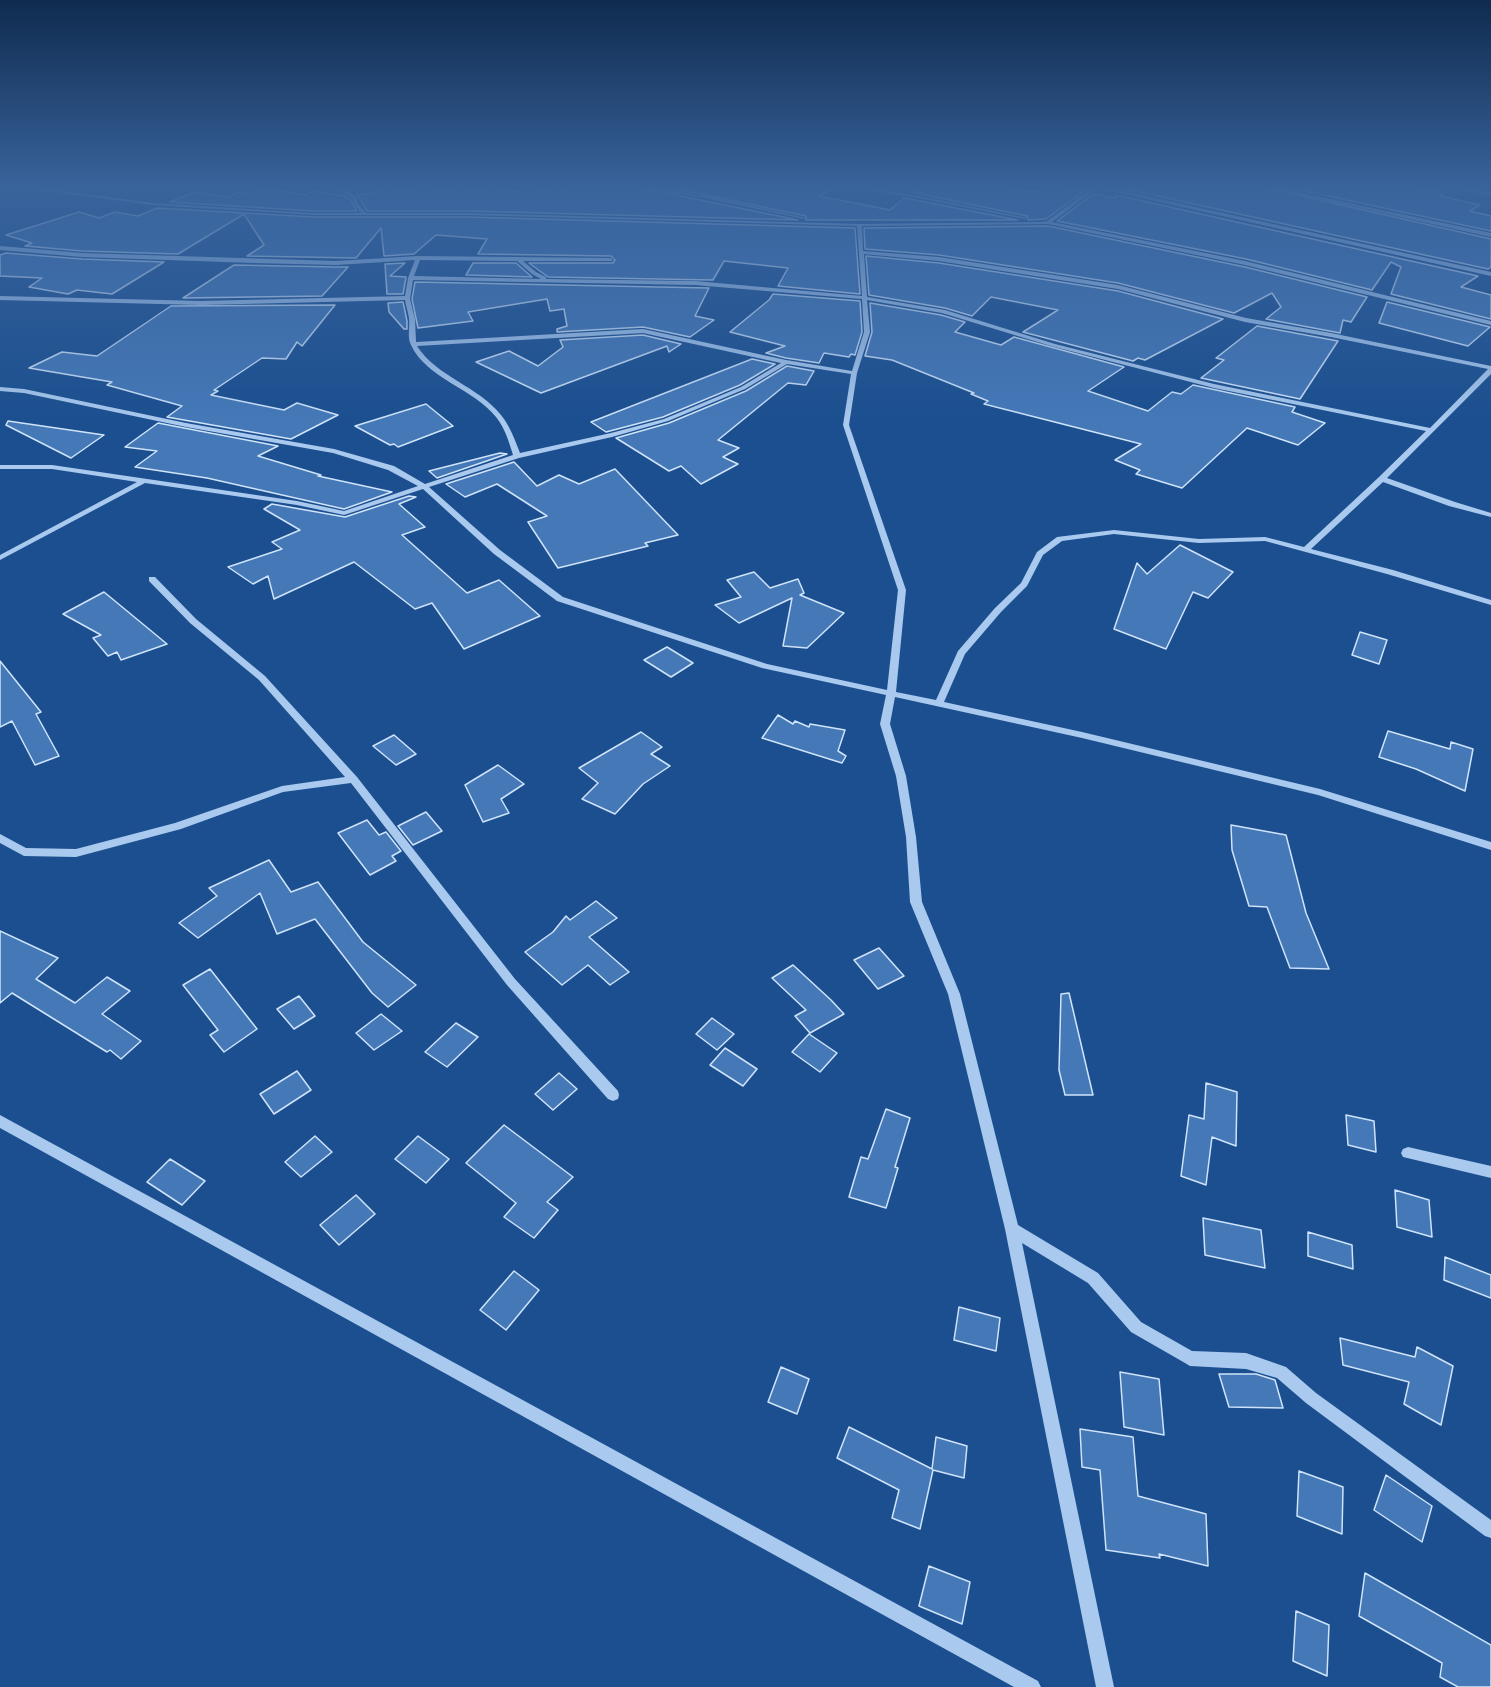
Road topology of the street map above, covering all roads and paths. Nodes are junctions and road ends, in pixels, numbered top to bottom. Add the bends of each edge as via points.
1 (415, 266) edge
2 (526, 266) edge
3 (862, 266) edge
4 (981, 266) edge
5 (1256, 266) edge
6 (1454, 266) edge
7 (1491, 274) edge
8 (411, 278) junction
9 (547, 279) junction
10 (0, 298) edge
11 (405, 298) junction
12 (866, 298) junction
13 (1491, 323) edge
14 (413, 344) junction
15 (786, 362) junction
16 (1491, 369) edge
17 (854, 373) junction
18 (0, 389) edge
19 (1431, 430) junction
20 (517, 456) junction
21 (0, 467) edge
22 (1382, 479) junction
23 (144, 481) junction
24 (423, 486) junction
25 (1491, 514) edge
26 (1306, 549) junction
27 (0, 558) edge
28 (152, 579) dead end
29 (1491, 603) edge
30 (891, 694) junction
31 (939, 704) junction
32 (352, 779) junction
33 (0, 838) edge
34 (1491, 846) edge
35 (613, 1095) dead end
36 (0, 1121) edge
37 (1408, 1153) dead end
38 (1491, 1172) edge
39 (1012, 1229) junction
40 (1491, 1530) edge
41 (1032, 1687) edge
42 (1105, 1687) edge

1 - 8 street
2 - 9 street
3 - 12 street
4 - 16 street via 1118,288 1245,320
5 - 13 street
6 - 7 street
8 - 9 street
8 - 11 street
9 - 12 street via 706,284
10 - 11 street via 201,303
11 - 14 street via 412,320
12 - 17 street via 867,332
12 - 19 street via 943,311 1053,345 1214,386
14 - 15 street via 643,331
14 - 20 street via 420,355 498,414
15 - 17 street
15 - 20 street via 743,388 666,420
16 - 19 street
17 - 30 street via 846,425 902,590
18 - 24 street via 334,451 391,468
19 - 22 street
20 - 24 street
21 - 23 street via 52,467
22 - 25 street
22 - 26 street
23 - 24 street via 344,513
23 - 27 street
24 - 30 street via 497,552 560,599 765,666
26 - 29 street
26 - 31 street via 1265,539 1199,541 1114,532 1060,539 1040,554 1024,584 962,653
28 - 32 street via 193,621 262,678
30 - 31 street
30 - 39 street via 885,724 911,837 916,903 954,993
31 - 34 street via 1320,792
32 - 33 street via 282,789 177,826 76,853 24,852
32 - 35 street via 511,982
36 - 41 street
37 - 38 street
39 - 40 street via 1094,1278 1136,1327 1190,1358 1246,1361 1281,1372
39 - 42 street

